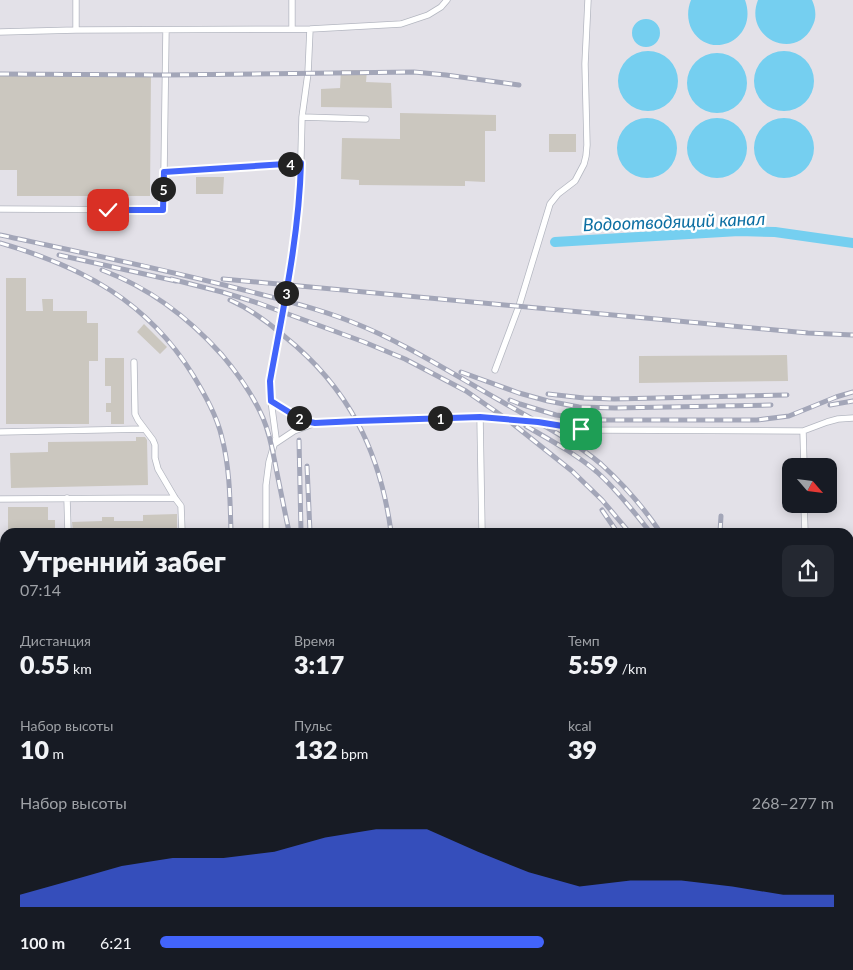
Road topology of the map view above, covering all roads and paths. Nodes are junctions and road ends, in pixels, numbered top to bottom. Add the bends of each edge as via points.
1 (76, 0) edge
2 (292, 0) edge
3 (447, 0) edge
4 (588, 0) edge
5 (292, 28) junction
6 (310, 28) junction
7 (76, 30) junction
8 (166, 30) junction
9 (0, 32) edge
10 (302, 117) junction
11 (366, 119) dead end
12 (301, 163) junction
13 (164, 172) junction
14 (0, 209) edge
15 (134, 362) dead end
16 (495, 370) dead end
17 (271, 401) junction
18 (480, 417) junction
19 (853, 418) edge
20 (315, 423) junction
21 (144, 428) junction
22 (803, 431) junction
23 (0, 432) edge
24 (273, 446) junction
25 (804, 458) edge
26 (68, 498) junction
27 (175, 498) junction
28 (0, 499) edge
29 (804, 513) edge
30 (68, 528) edge
31 (182, 528) edge
32 (266, 528) edge
33 (482, 528) edge
34 (805, 528) edge

1 - 7 lane
2 - 5 lane
3 - 6 lane via 428,15 401,24
4 - 16 lane via 584,64 587,145 584,164 575,181 550,204
5 - 6 lane
5 - 8 lane
6 - 10 lane
7 - 8 lane
7 - 9 lane
8 - 13 lane
10 - 11 lane
10 - 12 lane
12 - 13 lane
12 - 17 lane via 296,227 270,381
13 - 14 lane via 163,210
15 - 21 lane via 135,414
17 - 20 lane via 305,421
17 - 24 lane via 276,433
18 - 20 lane
18 - 22 lane via 598,430
18 - 33 lane
19 - 22 lane via 826,422
20 - 24 lane via 294,431
21 - 23 lane
21 - 27 lane via 155,445 158,469
22 - 25 lane
24 - 32 lane via 266,485
26 - 27 lane
26 - 28 lane
26 - 30 lane
27 - 31 lane via 181,506
29 - 34 lane

